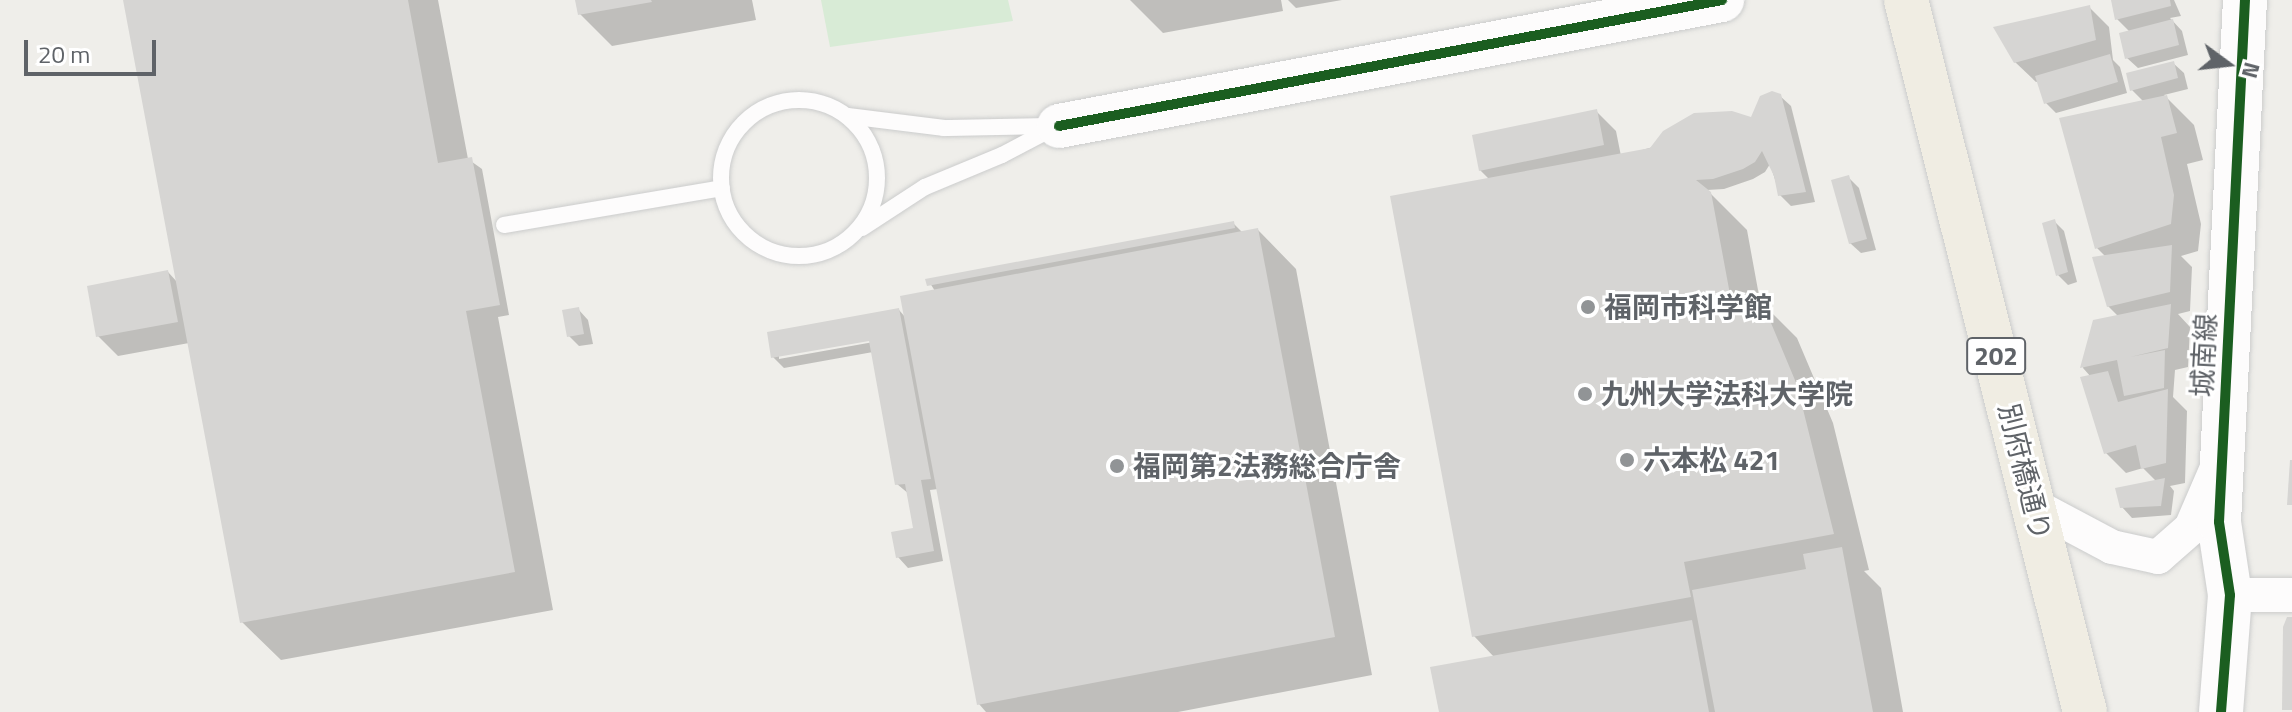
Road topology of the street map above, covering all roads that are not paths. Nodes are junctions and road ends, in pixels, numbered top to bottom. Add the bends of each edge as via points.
1 (1722, 0) edge
2 (1906, 0) edge
3 (2245, 0) edge
4 (848, 116) junction
5 (1059, 126) junction
6 (722, 188) junction
7 (504, 225) dead end
8 (855, 233) junction
9 (2223, 455) junction
10 (2033, 505) junction
11 (2230, 595) junction
12 (2292, 595) edge
13 (2085, 712) edge
14 (2221, 712) edge

1 - 5 street
2 - 10 highway, 別府橋通り / 202
3 - 9 street, 城南線
4 - 5 lane via 944,128
4 - 6 lane via 805,99 759,110 729,144
4 - 8 lane via 864,133 877,175 875,195
5 - 8 lane via 925,187
6 - 7 lane
6 - 8 lane via 740,228 777,253 819,253
9 - 10 street via 2191,528 2158,557 2112,547
9 - 11 street, 城南線 via 2219,522
10 - 13 highway, 別府橋通り / 202
11 - 12 street
11 - 14 street, 城南線

